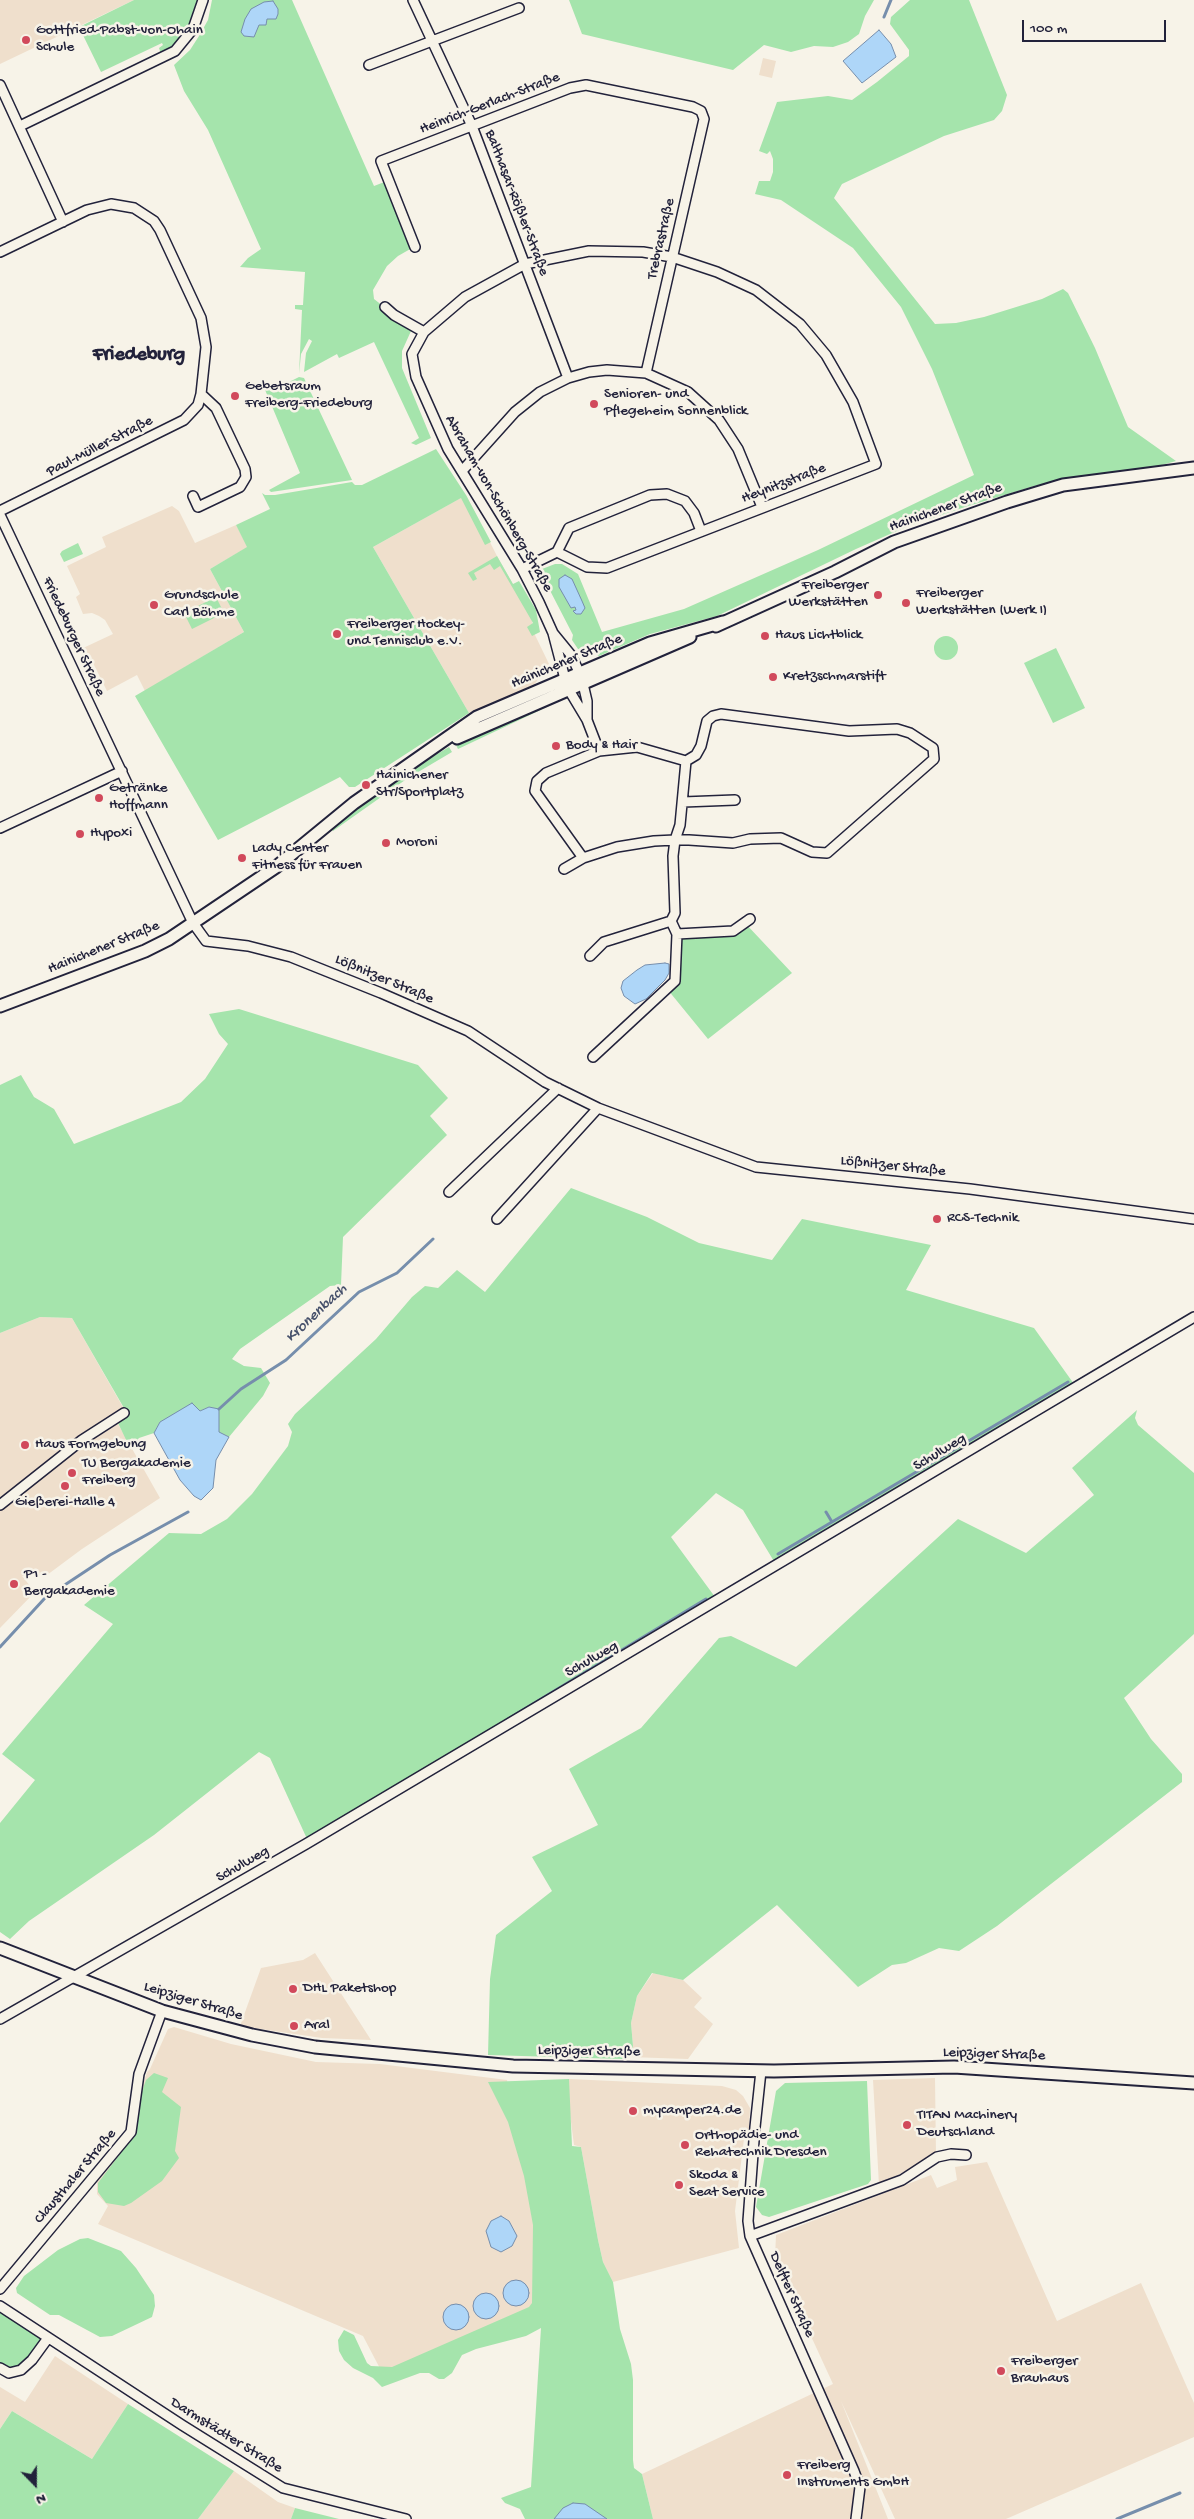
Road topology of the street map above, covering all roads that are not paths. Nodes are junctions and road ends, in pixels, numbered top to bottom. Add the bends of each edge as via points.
1 (203, 0) edge
2 (413, 0) edge
3 (519, 8) dead end
4 (432, 41) junction
5 (369, 65) dead end
6 (0, 86) edge
7 (701, 111) joint
8 (20, 126) junction
9 (472, 126) junction
10 (63, 222) junction
11 (415, 247) dead end
12 (0, 252) edge
13 (672, 257) junction
14 (525, 264) junction
15 (385, 307) dead end
16 (424, 332) junction
17 (646, 373) junction
18 (568, 378) junction
19 (201, 394) junction
20 (876, 464) joint
21 (1194, 468) edge
22 (462, 470) junction
23 (193, 496) dead end
24 (762, 507) junction
25 (0, 513) edge
26 (701, 531) junction
27 (557, 552) junction
28 (522, 568) junction
29 (553, 633) junction
30 (581, 679) junction
31 (567, 685) junction
32 (587, 720) junction
33 (599, 751) junction
34 (686, 761) junction
35 (122, 771) junction
36 (735, 800) dead end
37 (683, 802) junction
38 (0, 828) edge
39 (675, 840) junction
40 (583, 858) junction
41 (564, 869) dead end
42 (750, 920) dead end
43 (672, 922) junction
44 (193, 923) junction
45 (676, 934) junction
46 (590, 956) dead end
47 (0, 1006) edge
48 (593, 1057) dead end
49 (558, 1088) junction
50 (598, 1108) junction
51 (449, 1192) dead end
52 (497, 1219) dead end
53 (1194, 1219) edge
54 (1194, 1317) edge
55 (124, 1414) dead end
56 (0, 1505) edge
57 (0, 1948) edge
58 (76, 1976) junction
59 (162, 2012) junction
60 (0, 2019) edge
61 (761, 2071) junction
62 (1194, 2082) edge
63 (966, 2155) dead end
64 (750, 2236) junction
65 (0, 2289) edge
66 (0, 2306) edge
67 (48, 2338) junction
68 (0, 2368) edge
69 (406, 2519) edge
70 (856, 2519) edge

1 - 8 street via 193,28 175,51
2 - 4 street, Balthasar-Rößler-Straße
3 - 4 street
4 - 5 street
4 - 9 street, Balthasar-Rößler-Straße
6 - 8 street
7 - 9 street, Heinrich-Gerlach-Straße via 586,85
7 - 13 street, Trebrastraße via 704,119
8 - 10 street
9 - 11 street, Heinrich-Gerlach-Straße via 380,161
9 - 14 street, Balthasar-Rößler-Straße
10 - 12 street, Paul-Müller-Straße
10 - 19 street, Paul-Müller-Straße via 87,210 111,204 134,208 154,221 200,318 206,347
13 - 14 street, Abraham-von-Schönberg-Straße via 643,252 589,251
13 - 17 street, Trebrastraße
13 - 20 street, Abraham-von-Schönberg-Straße via 735,279 773,302 800,324 826,355 845,386
14 - 16 street, Abraham-von-Schönberg-Straße via 465,297
14 - 18 street, Balthasar-Rößler-Straße
15 - 16 street
16 - 22 street, Abraham-von-Schönberg-Straße via 412,354 414,372 443,440
17 - 18 street via 607,370
17 - 24 street via 688,392 719,420 738,449
18 - 22 street via 525,403
19 - 23 street via 216,408 246,477 240,487 198,507
19 - 25 street, Paul-Müller-Straße via 198,405 184,420
20 - 24 street, Heynitzstraße
21 - 30 main road, Hainichener Straße via 1063,486 1007,502 894,542 723,622
22 - 28 street, Abraham-von-Schönberg-Straße
24 - 26 street, Heynitzstraße
25 - 35 street, Friedeburger Straße
26 - 27 street, Heynitzstraße via 598,570
26 - 27 street via 685,501 667,494 650,495 570,528
27 - 28 street
28 - 29 street, Abraham-von-Schönberg-Straße
29 - 30 street, Abraham-von-Schönberg-Straße via 572,655
29 - 31 street, Abraham-von-Schönberg-Straße
30 - 31 main road, Hainichener Straße
30 - 32 street, Abraham-von-Schönberg-Straße via 587,701
31 - 32 street, Abraham-von-Schönberg-Straße
31 - 44 main road, Hainichener Straße via 432,749 354,803 276,867
32 - 33 street
33 - 34 street via 637,747
33 - 40 street via 546,773 537,781 535,792
34 - 37 street
34 - 39 street via 701,746 707,721 721,714 849,731 897,729 910,733 933,748 934,759 826,853 812,852 781,838 733,843
35 - 38 street
35 - 44 street, Friedeburger Straße
36 - 37 street
37 - 39 street
39 - 40 street via 616,847
39 - 43 street
40 - 41 street
42 - 45 street via 733,932
43 - 45 street
43 - 46 street via 604,942
44 - 47 main road, Hainichener Straße via 145,952
44 - 49 street, Lößnitzer Straße via 206,941 248,946 291,957 468,1031
45 - 48 street via 675,981
49 - 50 street, Lößnitzer Straße
49 - 51 street
50 - 52 street
50 - 53 street, Lößnitzer Straße via 756,1167 970,1189
54 - 58 street, Schulweg via 306,1844
55 - 56 street via 82,1440
57 - 58 main road, Leipziger Straße
58 - 59 main road, Leipziger Straße
58 - 60 street, Schulweg
59 - 61 main road, Leipziger Straße via 252,2035 325,2048 513,2066
59 - 65 street, Clausthaler Straße via 139,2074 131,2132
61 - 62 main road, Leipziger Straße via 954,2067
61 - 64 street, Delfter Straße via 748,2221
63 - 64 street via 937,2157 902,2180
64 - 70 street, Delfter Straße via 860,2487
66 - 67 street, Darmstädter Straße
67 - 68 street via 21,2370 9,2373
67 - 69 street, Darmstädter Straße via 283,2488

